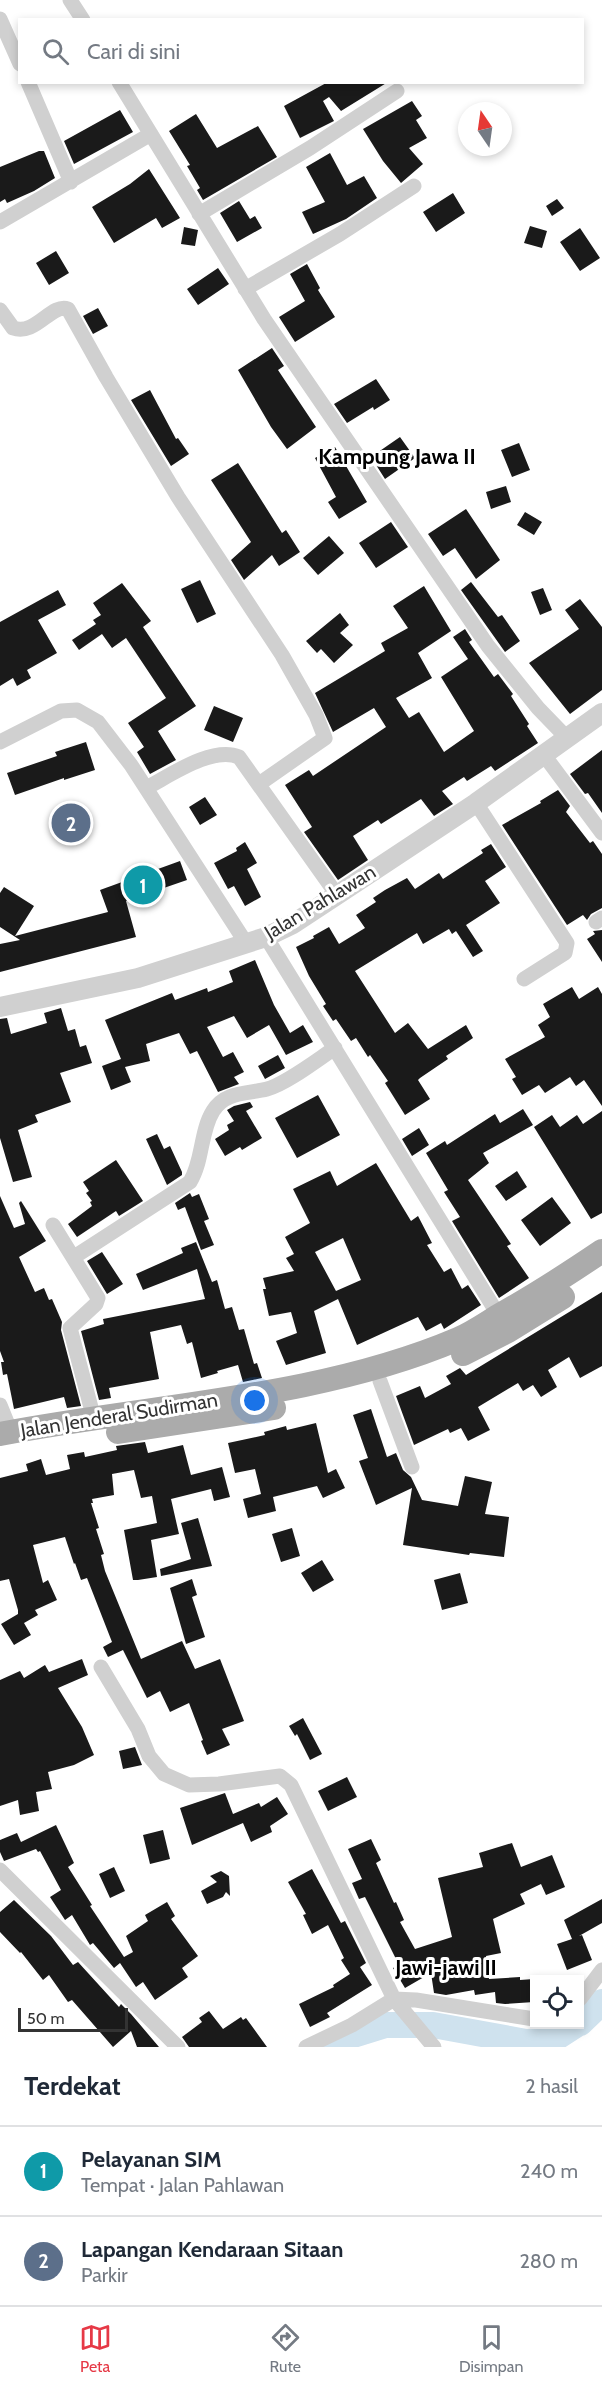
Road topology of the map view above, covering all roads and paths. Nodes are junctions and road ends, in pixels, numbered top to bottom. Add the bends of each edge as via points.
1 (70, 0) edge
2 (81, 18) edge
3 (0, 19) edge
4 (18, 60) edge
5 (29, 84) edge
6 (120, 84) edge
7 (397, 91) dead end
8 (151, 134) junction
9 (71, 182) junction
10 (414, 186) dead end
11 (199, 214) junction
12 (0, 222) edge
13 (245, 289) junction
14 (0, 310) edge
15 (602, 713) edge
16 (567, 738) junction
17 (0, 742) edge
18 (544, 755) junction
19 (258, 784) junction
20 (146, 788) junction
21 (476, 803) junction
22 (602, 833) edge
23 (337, 895) junction
24 (266, 937) junction
25 (246, 943) junction
26 (524, 979) dead end
27 (0, 1007) edge
28 (335, 1048) junction
29 (53, 1225) dead end
30 (602, 1251) edge
31 (74, 1257) junction
32 (602, 1270) edge
33 (499, 1316) junction
34 (380, 1382) junction
35 (0, 1406) edge
36 (165, 1417) junction
37 (94, 1419) junction
38 (4, 1439) edge
39 (412, 1467) dead end
40 (101, 1667) dead end
41 (0, 1870) edge
42 (602, 1970) edge
43 (584, 1993) edge
44 (395, 2000) junction
45 (530, 2018) edge
46 (178, 2047) edge
47 (306, 2047) edge
48 (434, 2047) edge

1 - 2 street
3 - 4 street
5 - 9 street
6 - 8 street
7 - 11 street
8 - 9 street
8 - 11 street
9 - 12 street
10 - 13 street
11 - 13 street
13 - 16 street via 488,646
14 - 19 street via 13,328 22,330 58,309 70,312 161,470 282,655 316,715 325,738
15 - 16 street, Jalan Pahlawan
16 - 18 street, Jalan Pahlawan
17 - 20 street via 51,714 77,710 98,722
18 - 21 street, Jalan Pahlawan
18 - 22 street
19 - 20 street via 239,757 230,753 210,756
19 - 23 street
20 - 25 street
21 - 23 street, Jalan Pahlawan
21 - 26 street via 567,943 565,953
23 - 24 street, Jalan Pahlawan
24 - 25 street, Jalan Pahlawan
24 - 28 street
25 - 27 street, Jalan Pahlawan via 138,978
28 - 31 street via 276,1086 244,1092 221,1102 209,1117 190,1182
28 - 33 street
29 - 31 street
30 - 33 main road, Jalan Jenderal Sudirman
31 - 37 street via 98,1298 70,1328
32 - 34 main road, Jalan Jenderal Sudirman via 547,1308 467,1352
33 - 36 main road, Jalan Jenderal Sudirman via 426,1352
34 - 36 main road, Jalan Jenderal Sudirman via 289,1405
34 - 39 street
35 - 38 street
36 - 37 main road, Jalan Jenderal Sudirman
36 - 38 main road, Jalan Jenderal Sudirman
37 - 38 main road, Jalan Jenderal Sudirman
40 - 44 street via 138,1729 149,1756 164,1774 189,1785 280,1776 287,1780
41 - 46 street
42 - 43 street
44 - 45 street
44 - 47 street
44 - 48 street

